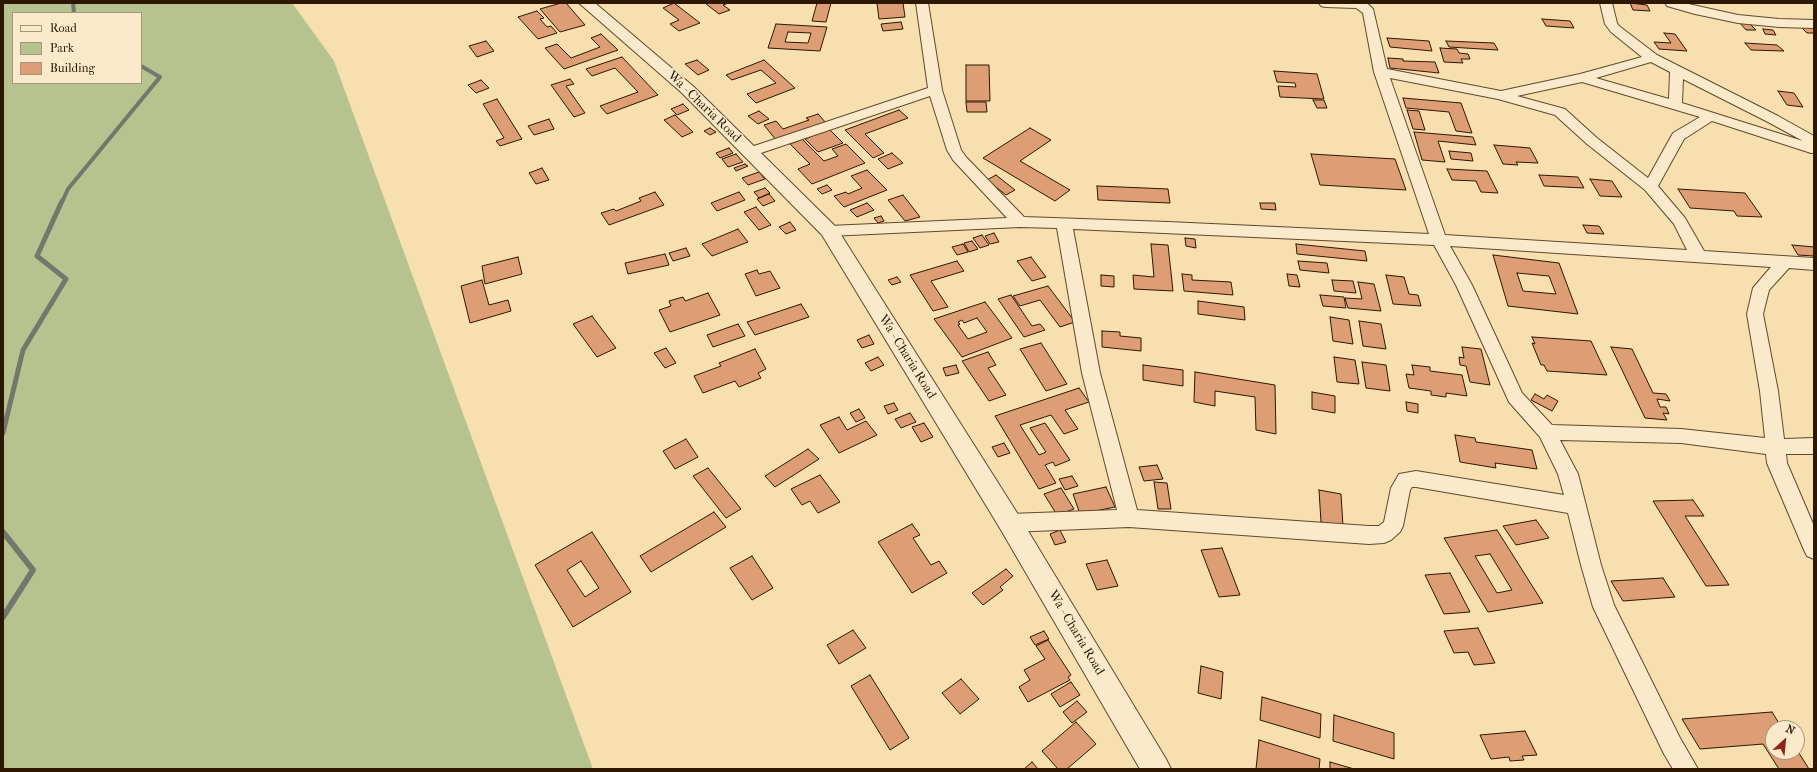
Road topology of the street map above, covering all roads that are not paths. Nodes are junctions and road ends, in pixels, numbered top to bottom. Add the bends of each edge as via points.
1 (586, 3) edge
2 (922, 3) edge
3 (1325, 3) edge
4 (1606, 3) edge
5 (1671, 3) edge
6 (1359, 4) edge
7 (1814, 24) edge
8 (1652, 58) junction
9 (1677, 71) junction
10 (1381, 72) junction
11 (1582, 78) junction
12 (935, 90) junction
13 (1500, 95) junction
14 (1675, 105) junction
15 (1711, 116) junction
16 (1814, 142) edge
17 (1814, 151) edge
18 (750, 152) junction
19 (1650, 187) junction
20 (1020, 222) junction
21 (1064, 224) junction
22 (829, 231) junction
23 (1439, 240) junction
24 (1698, 256) junction
25 (1785, 262) junction
26 (1814, 264) edge
27 (1547, 432) junction
28 (1814, 446) edge
29 (1775, 447) junction
30 (1576, 506) junction
31 (1129, 518) junction
32 (1010, 523) junction
33 (1814, 550) edge
34 (1156, 769) edge
35 (1686, 769) edge

1 - 18 street, Wa - Charia Road via 688,90
2 - 12 street
3 - 6 street
4 - 8 street via 1611,24 1615,29
5 - 7 street via 1738,19
6 - 10 street via 1369,12
8 - 9 street
8 - 11 street
9 - 14 street
9 - 16 street
10 - 13 street
10 - 23 street
11 - 13 street
11 - 14 street
12 - 18 street
12 - 20 street via 954,150 960,160
13 - 19 street via 1560,112
14 - 15 street
15 - 17 street
15 - 19 street via 1678,136
18 - 22 street, Wa - Charia Road
19 - 24 street via 1680,222
20 - 21 street
20 - 22 street
21 - 23 street
21 - 31 street via 1091,373
22 - 32 street, Wa - Charia Road
23 - 24 street
23 - 27 street via 1464,285 1515,397
24 - 25 street
25 - 26 street
25 - 29 street via 1761,288 1755,314 1769,391
27 - 29 street via 1681,436
27 - 30 street via 1568,474
28 - 29 street
29 - 33 street via 1777,463
30 - 31 street via 1416,479 1406,480 1401,488 1393,526 1384,534
30 - 35 street via 1604,607 1672,746
31 - 32 street
32 - 34 street, Wa - Charia Road

